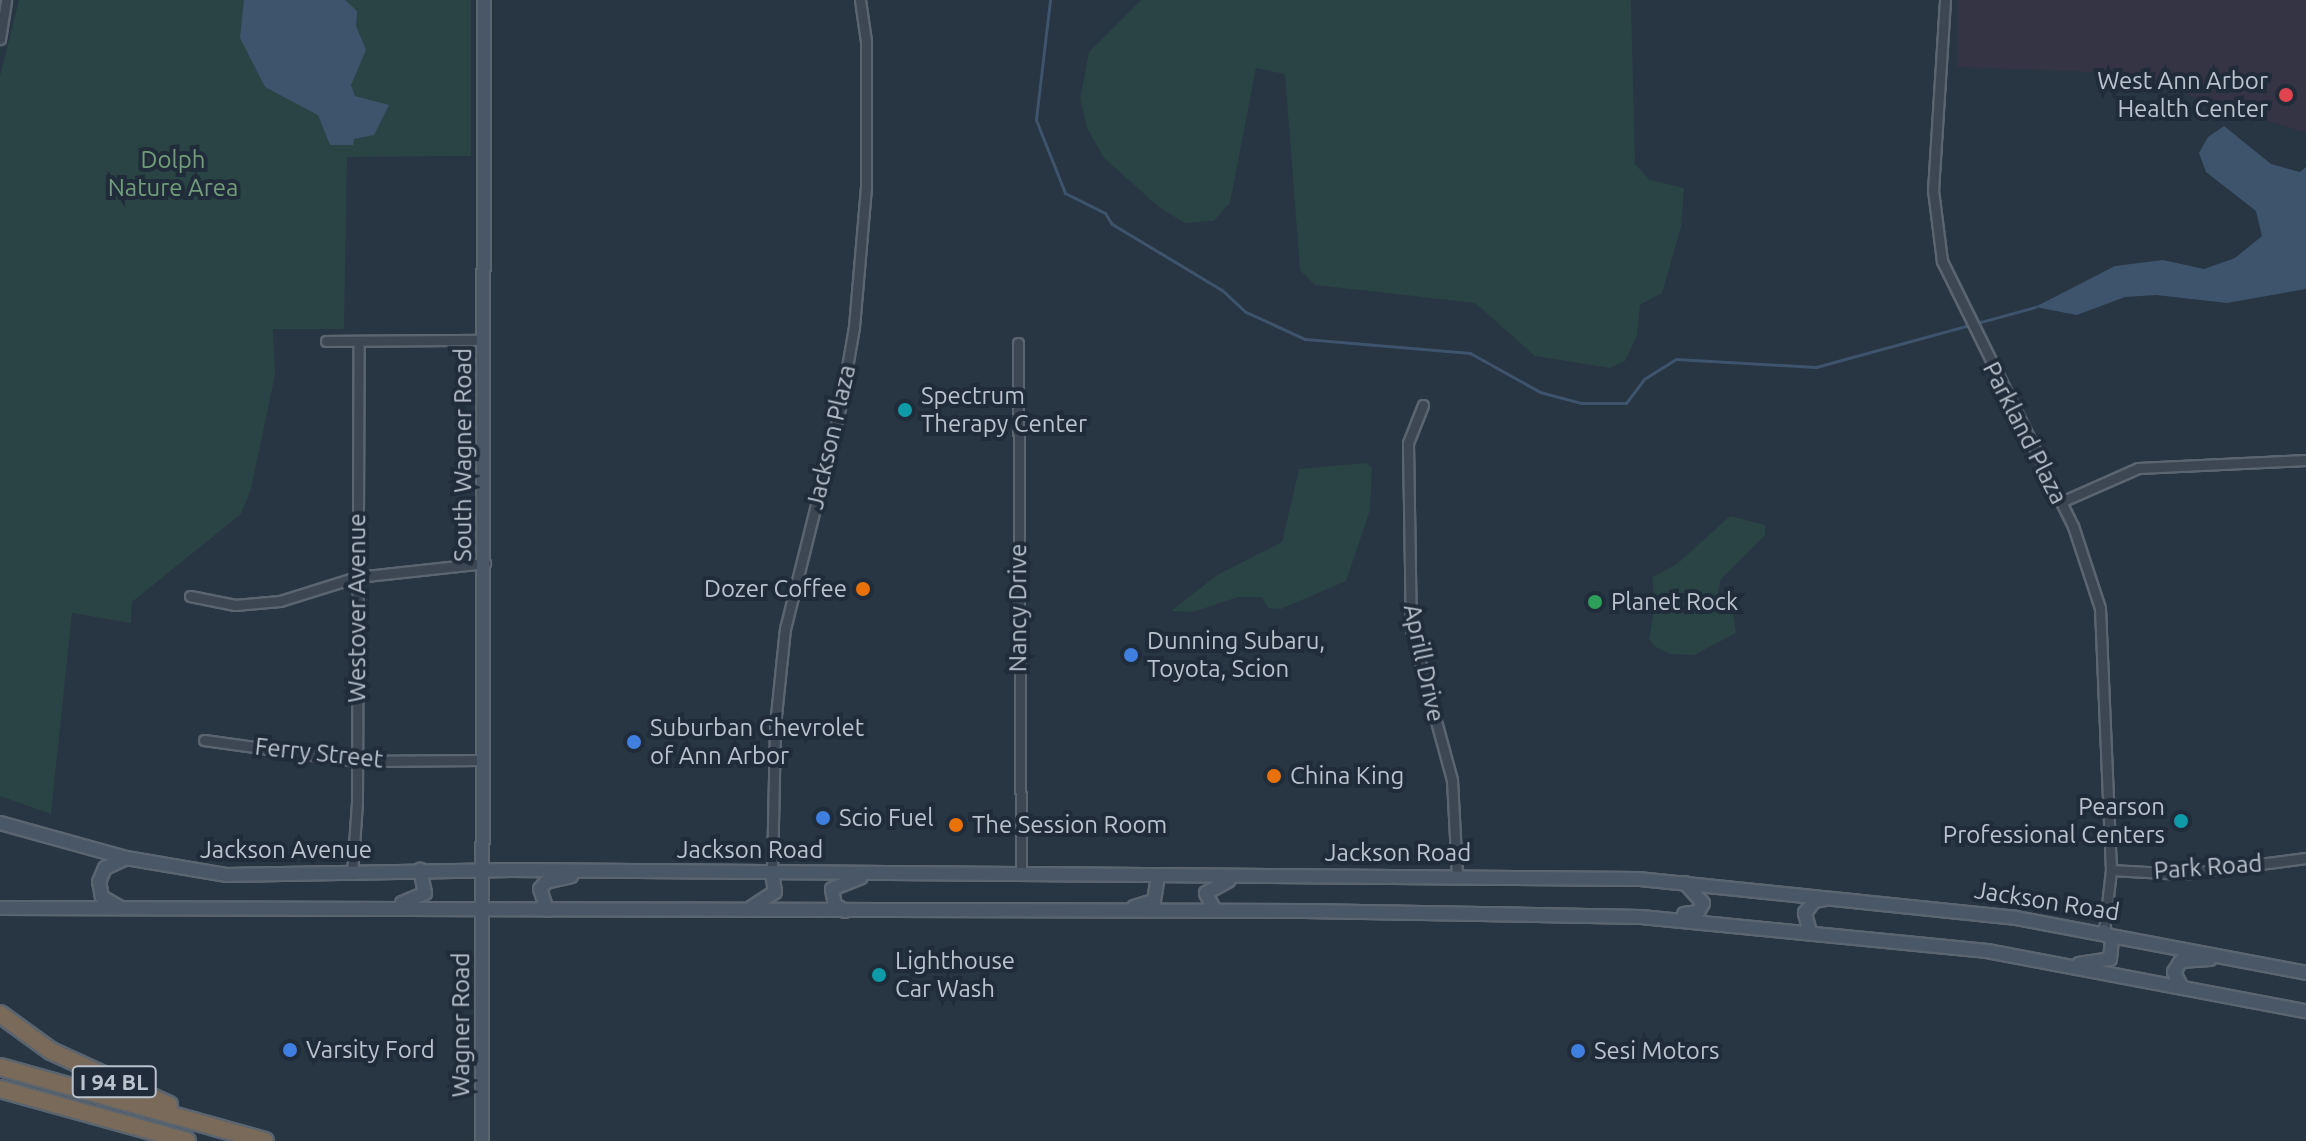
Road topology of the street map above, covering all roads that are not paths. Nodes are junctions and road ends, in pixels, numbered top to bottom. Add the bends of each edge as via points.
1 (6, 0) edge
2 (484, 0) edge
3 (860, 0) edge
4 (1945, 0) edge
5 (0, 39) edge
6 (484, 340) junction
7 (326, 341) dead end
8 (359, 341) junction
9 (1018, 343) dead end
10 (1423, 405) dead end
11 (2306, 460) edge
12 (2061, 502) junction
13 (485, 563) junction
14 (357, 577) junction
15 (190, 596) dead end
16 (204, 740) dead end
17 (483, 760) junction
18 (356, 761) junction
19 (0, 823) edge
20 (126, 858) junction
21 (2306, 858) edge
22 (420, 870) junction
23 (482, 870) junction
24 (2111, 870) junction
25 (602, 871) junction
26 (772, 872) junction
27 (884, 872) junction
28 (1021, 873) junction
29 (352, 874) junction
30 (1158, 875) junction
31 (1251, 875) junction
32 (1457, 875) junction
33 (1685, 883) junction
34 (1836, 896) junction
35 (0, 908) edge
36 (120, 908) junction
37 (375, 908) junction
38 (483, 909) junction
39 (547, 910) junction
40 (725, 911) junction
41 (845, 911) junction
42 (1115, 911) junction
43 (1215, 911) junction
44 (1641, 917) junction
45 (2104, 931) junction
46 (1810, 932) junction
47 (2242, 959) junction
48 (2060, 965) junction
49 (2306, 973) edge
50 (2182, 988) junction
51 (2306, 1011) edge
52 (0, 1014) edge
53 (0, 1067) edge
54 (0, 1089) edge
55 (237, 1134) junction
56 (187, 1141) edge
57 (265, 1141) edge
58 (482, 1141) edge

1 - 5 street
2 - 6 main road, South Wagner Road
3 - 26 street, Jackson Plaza via 866,41 866,156 854,327 840,408 783,641
4 - 12 street, Parkland Plaza via 1933,206 1942,261
6 - 8 street
6 - 13 main road, South Wagner Road
7 - 8 street
8 - 14 street, Westover Avenue
9 - 28 street, Nancy Drive
10 - 32 street, Aprill Drive via 1408,443 1410,616 1452,780
11 - 12 street via 2138,468
12 - 24 street, Parkland Plaza via 2090,566 2102,620
13 - 14 street
13 - 17 main road, South Wagner Road
14 - 15 street via 280,601 235,605
14 - 18 street, Westover Avenue
16 - 18 street, Ferry Street
17 - 18 street, Ferry Street
17 - 23 main road, South Wagner Road
18 - 29 street, Westover Avenue
19 - 20 main road, Jackson Avenue
20 - 29 main road, Jackson Avenue via 226,875
20 - 36 main road via 105,868 99,882 102,897
21 - 24 street, Park Road via 2183,874
22 - 23 main road, Jackson Avenue
22 - 29 main road, Jackson Avenue
22 - 37 main road via 426,886 420,898
23 - 25 main road, Jackson Road
23 - 38 main road, South Wagner Road
24 - 45 street, Parkland Plaza
25 - 26 main road, Jackson Road
25 - 39 main road via 546,882 539,895
26 - 27 main road, Jackson Road
26 - 40 main road via 776,885 768,901
27 - 28 main road, Jackson Road
27 - 41 main road via 835,885 832,898
28 - 30 main road, Jackson Road
30 - 31 main road, Jackson Road
30 - 42 main road via 1154,901
31 - 32 main road, Jackson Road
31 - 43 main road via 1210,887 1206,901
32 - 33 main road, Jackson Road
33 - 34 main road, Jackson Road
33 - 44 main road via 1702,897 1698,912
34 - 45 main road, Jackson Road
34 - 46 main road via 1808,906 1804,922
35 - 36 main road
36 - 37 main road
37 - 38 main road
38 - 39 main road
38 - 58 main road, Wagner Road
39 - 40 main road
40 - 41 main road
41 - 42 main road
42 - 43 main road
43 - 44 main road
44 - 46 main road
45 - 47 main road, Jackson Road
45 - 48 main road via 2112,940 2110,959
46 - 48 main road via 1987,951
47 - 49 main road, Jackson Road
47 - 50 main road via 2181,961 2174,972
48 - 50 main road
50 - 51 main road
52 - 55 highway, I 94 BL via 51,1051
53 - 55 highway
54 - 56 highway
55 - 57 highway

